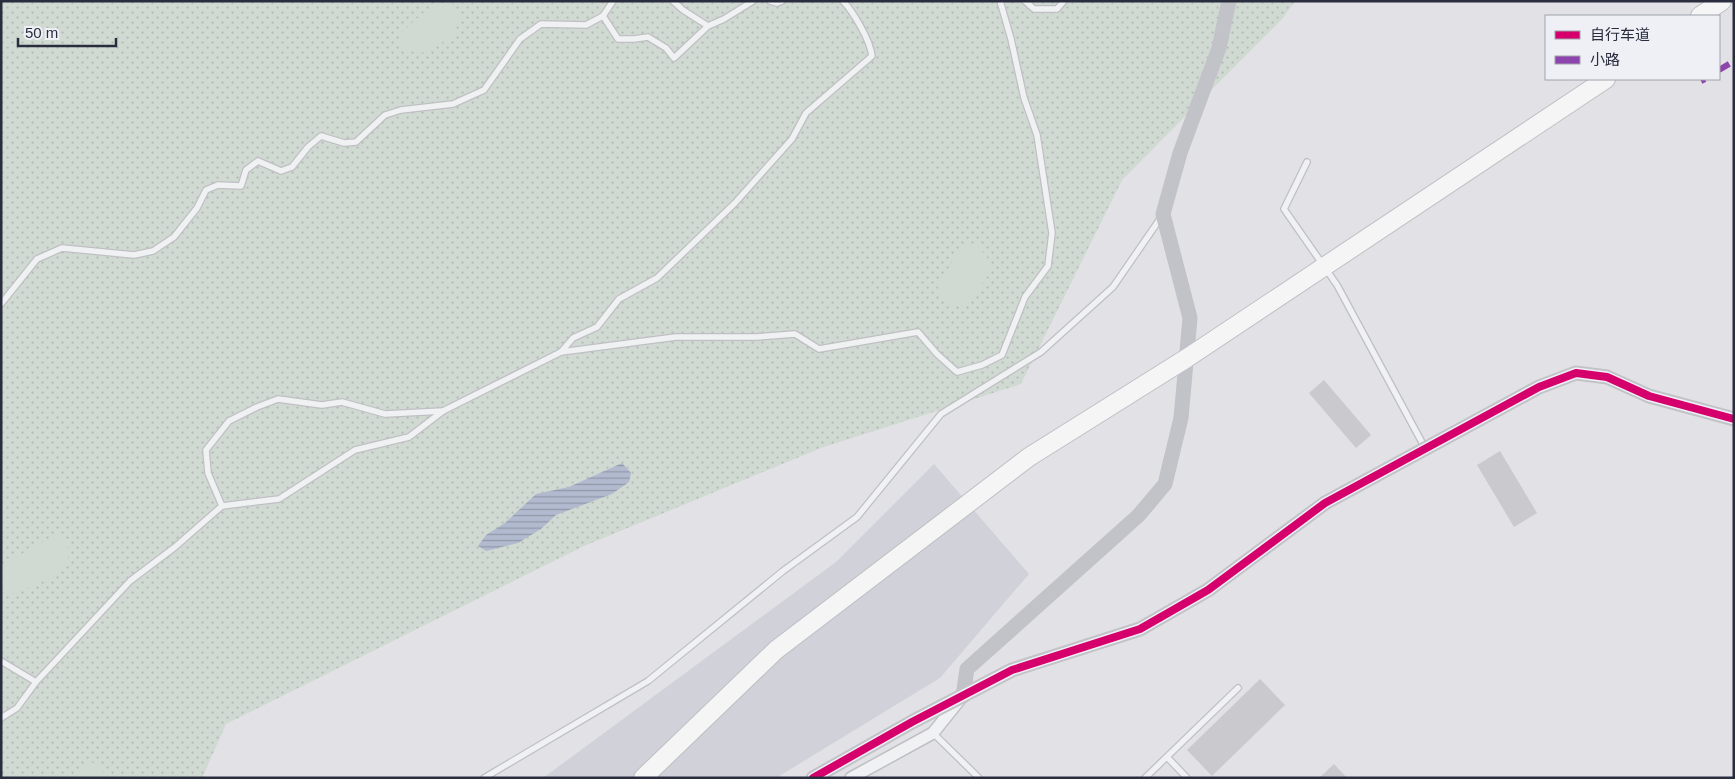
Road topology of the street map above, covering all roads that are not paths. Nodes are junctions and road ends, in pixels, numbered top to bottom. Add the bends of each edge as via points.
1 (613, 1) edge
2 (673, 1) edge
3 (752, 1) edge
4 (770, 1) edge
5 (782, 1) edge
6 (843, 1) edge
7 (1000, 1) edge
8 (1025, 1) edge
9 (1064, 1) edge
10 (1229, 1) edge
11 (1722, 1) edge
12 (1701, 15) edge
13 (603, 16) junction
14 (708, 26) junction
15 (1604, 80) edge
16 (1307, 162) dead end
17 (1163, 214) junction
18 (1, 304) edge
19 (561, 352) junction
20 (1187, 358) junction
21 (442, 411) junction
22 (1734, 419) edge
23 (1426, 449) junction
24 (222, 506) junction
25 (1, 661) edge
26 (36, 682) junction
27 (1238, 688) dead end
28 (963, 696) junction
29 (1, 718) edge
30 (933, 732) junction
31 (1167, 757) junction
32 (484, 778) edge
33 (643, 778) edge
34 (813, 778) edge
35 (851, 778) edge
36 (979, 778) edge
37 (1145, 778) edge
38 (1187, 778) edge

1 - 13 lane
2 - 14 lane
3 - 14 lane
4 - 5 lane
6 - 19 lane via 854,12 871,46 872,56 806,113 792,139 735,203 657,278 619,299 597,327 573,338
7 - 19 lane via 1024,98 1038,135 1052,233 1048,266 1025,297 1002,355 957,372 918,332 819,349 795,334 676,336
8 - 9 lane via 1034,8 1057,9
10 - 17 street via 1219,48 1180,153
11 - 12 main road
13 - 14 lane via 618,39 648,37 666,48 674,58
13 - 18 lane via 586,25 541,24 520,39 484,90 453,104 385,115 356,142 321,136 308,146 292,167 281,171 258,161 246,170 241,186 218,185 206,190 174,237 153,251 134,255 62,248 37,259
15 - 20 main road
16 - 23 lane via 1284,209 1337,285
17 - 20 street via 1190,318
17 - 32 lane via 1113,287 1042,352 941,414 857,517 783,571 648,681
19 - 21 lane
20 - 28 street via 1181,418 1165,484 1140,515 967,669
20 - 33 main road via 1030,458 776,650
21 - 24 lane via 409,437 355,450 279,499
21 - 24 lane via 385,414 342,402 322,405 278,399 257,407 229,421 206,450 208,473
22 - 23 street via 1649,396 1607,377 1576,373 1539,387
23 - 28 street via 1325,504 1208,590 1140,629 1012,670
24 - 26 lane via 130,581
25 - 26 lane
26 - 29 lane via 17,708
27 - 31 lane
28 - 30 street
28 - 34 street
30 - 35 street
30 - 36 lane
31 - 37 lane
31 - 38 lane

